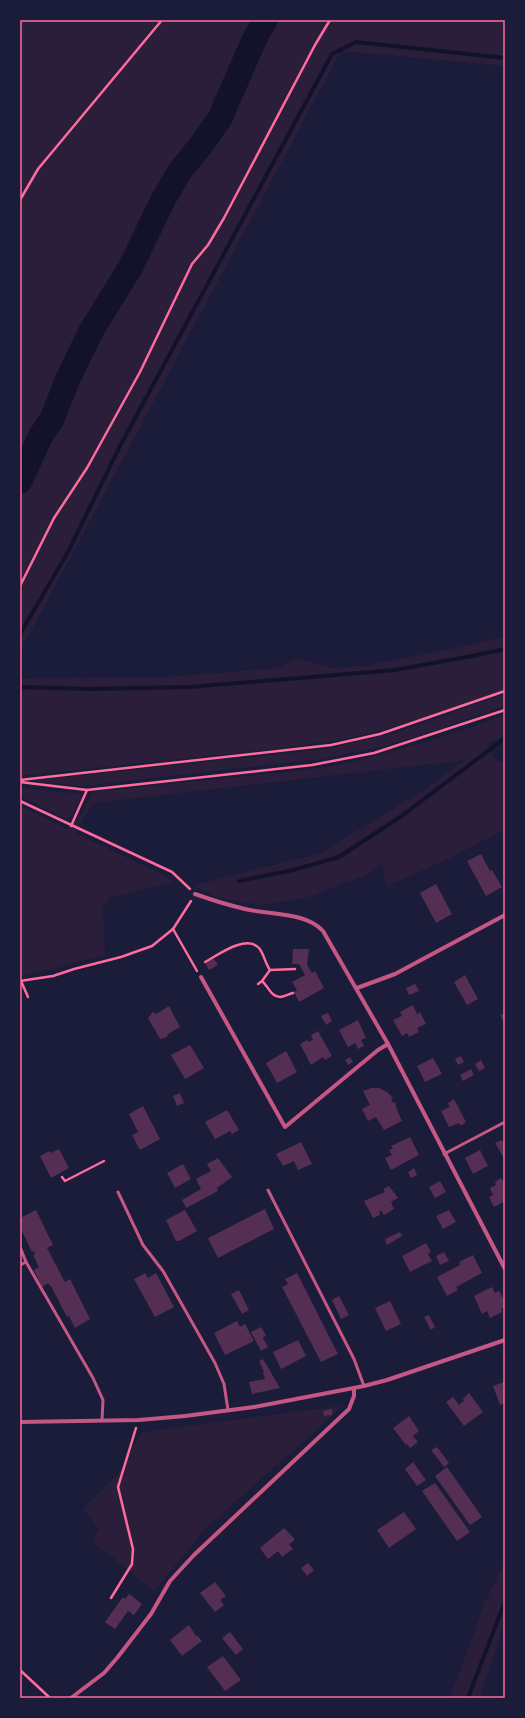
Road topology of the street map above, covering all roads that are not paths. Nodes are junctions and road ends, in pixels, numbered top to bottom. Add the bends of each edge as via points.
1 (195, 894) road end
2 (505, 915) edge
3 (201, 977) road end
4 (357, 988) junction
5 (388, 1044) junction
6 (505, 1122) edge
7 (444, 1154) junction
8 (268, 1190) dead end
9 (118, 1192) dead end
10 (20, 1247) edge
11 (26, 1262) junction
12 (20, 1265) edge
13 (505, 1269) edge
14 (505, 1340) edge
15 (364, 1386) junction
16 (354, 1388) junction
17 (228, 1410) junction
18 (102, 1420) junction
19 (20, 1422) edge
20 (71, 1698) edge

1 - 4 street via 247,910 308,919 323,931
2 - 4 street via 395,974
3 - 5 street via 285,1128
4 - 5 street
5 - 7 street
6 - 7 lane
7 - 13 street
8 - 15 lane via 354,1360
9 - 17 lane via 143,1245 163,1271 215,1363 224,1384
10 - 11 lane
11 - 12 lane
11 - 18 lane via 93,1378 103,1400
14 - 15 street
15 - 16 street
16 - 17 street via 254,1408
16 - 20 street via 354,1396 348,1409 194,1555 170,1581 152,1614 117,1658 104,1673
17 - 18 street via 139,1420
18 - 19 street

